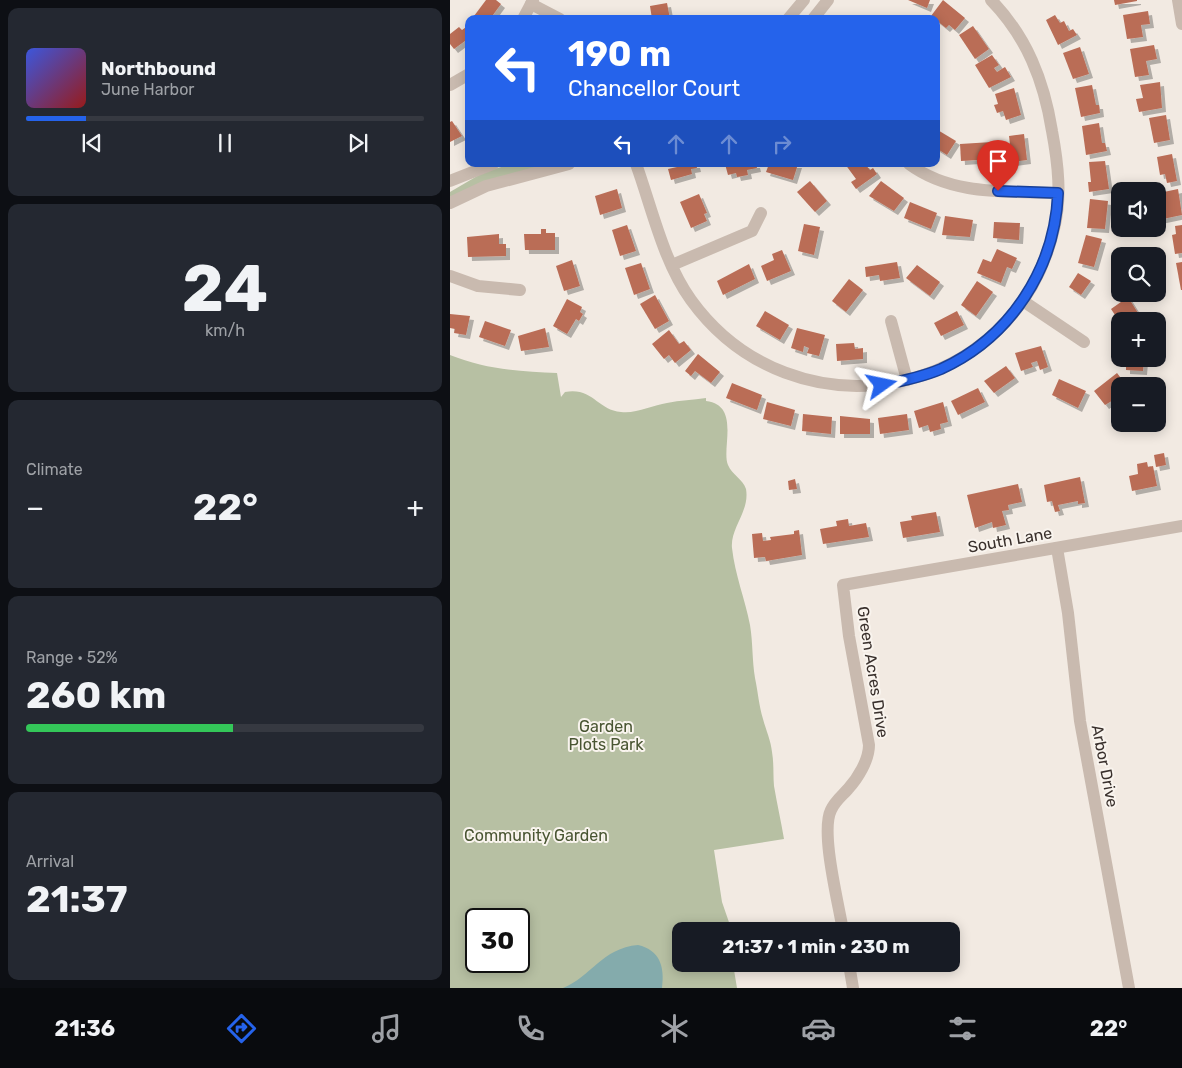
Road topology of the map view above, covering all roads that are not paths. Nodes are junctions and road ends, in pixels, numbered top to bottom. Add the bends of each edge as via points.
1 (804, 0) edge
2 (828, 0) edge
3 (991, 0) edge
4 (1178, 0) edge
5 (532, 2) edge
6 (525, 15) edge
7 (553, 15) edge
8 (791, 15) edge
9 (816, 15) edge
10 (1182, 24) edge
11 (465, 76) edge
12 (450, 85) edge
13 (485, 167) edge
14 (557, 167) edge
15 (637, 167) edge
16 (914, 167) edge
17 (450, 181) edge
18 (1058, 193) junction
19 (450, 203) edge
20 (761, 213) dead end
21 (672, 265) junction
22 (450, 276) edge
23 (520, 290) dead end
24 (1023, 301) junction
25 (891, 321) dead end
26 (1084, 342) dead end
27 (906, 380) junction
28 (1182, 526) edge
29 (1056, 548) junction
30 (843, 585) joint
31 (841, 922) edge
32 (850, 972) edge
33 (853, 988) edge
34 (1129, 988) edge

1 - 8 street
2 - 9 street
3 - 18 street via 1021,37 1039,74 1058,164
4 - 10 street
5 - 6 street
5 - 7 street
11 - 12 street
13 - 17 street
14 - 19 street via 486,186
15 - 21 street
16 - 18 street via 934,179 964,188
18 - 24 street via 1050,245
20 - 21 street via 752,231
21 - 27 street via 690,298 712,325 737,347 773,369 814,382 840,386 869,387
22 - 23 street via 478,286
24 - 26 street
24 - 27 street via 1002,326 975,349 942,368
25 - 27 street
28 - 29 street, South Lane
29 - 30 street, South Lane
29 - 34 street, Arbor Drive via 1068,613 1080,721
30 - 31 street, Green Acres Drive via 869,752 850,788 836,801 828,820 830,856
32 - 33 street

